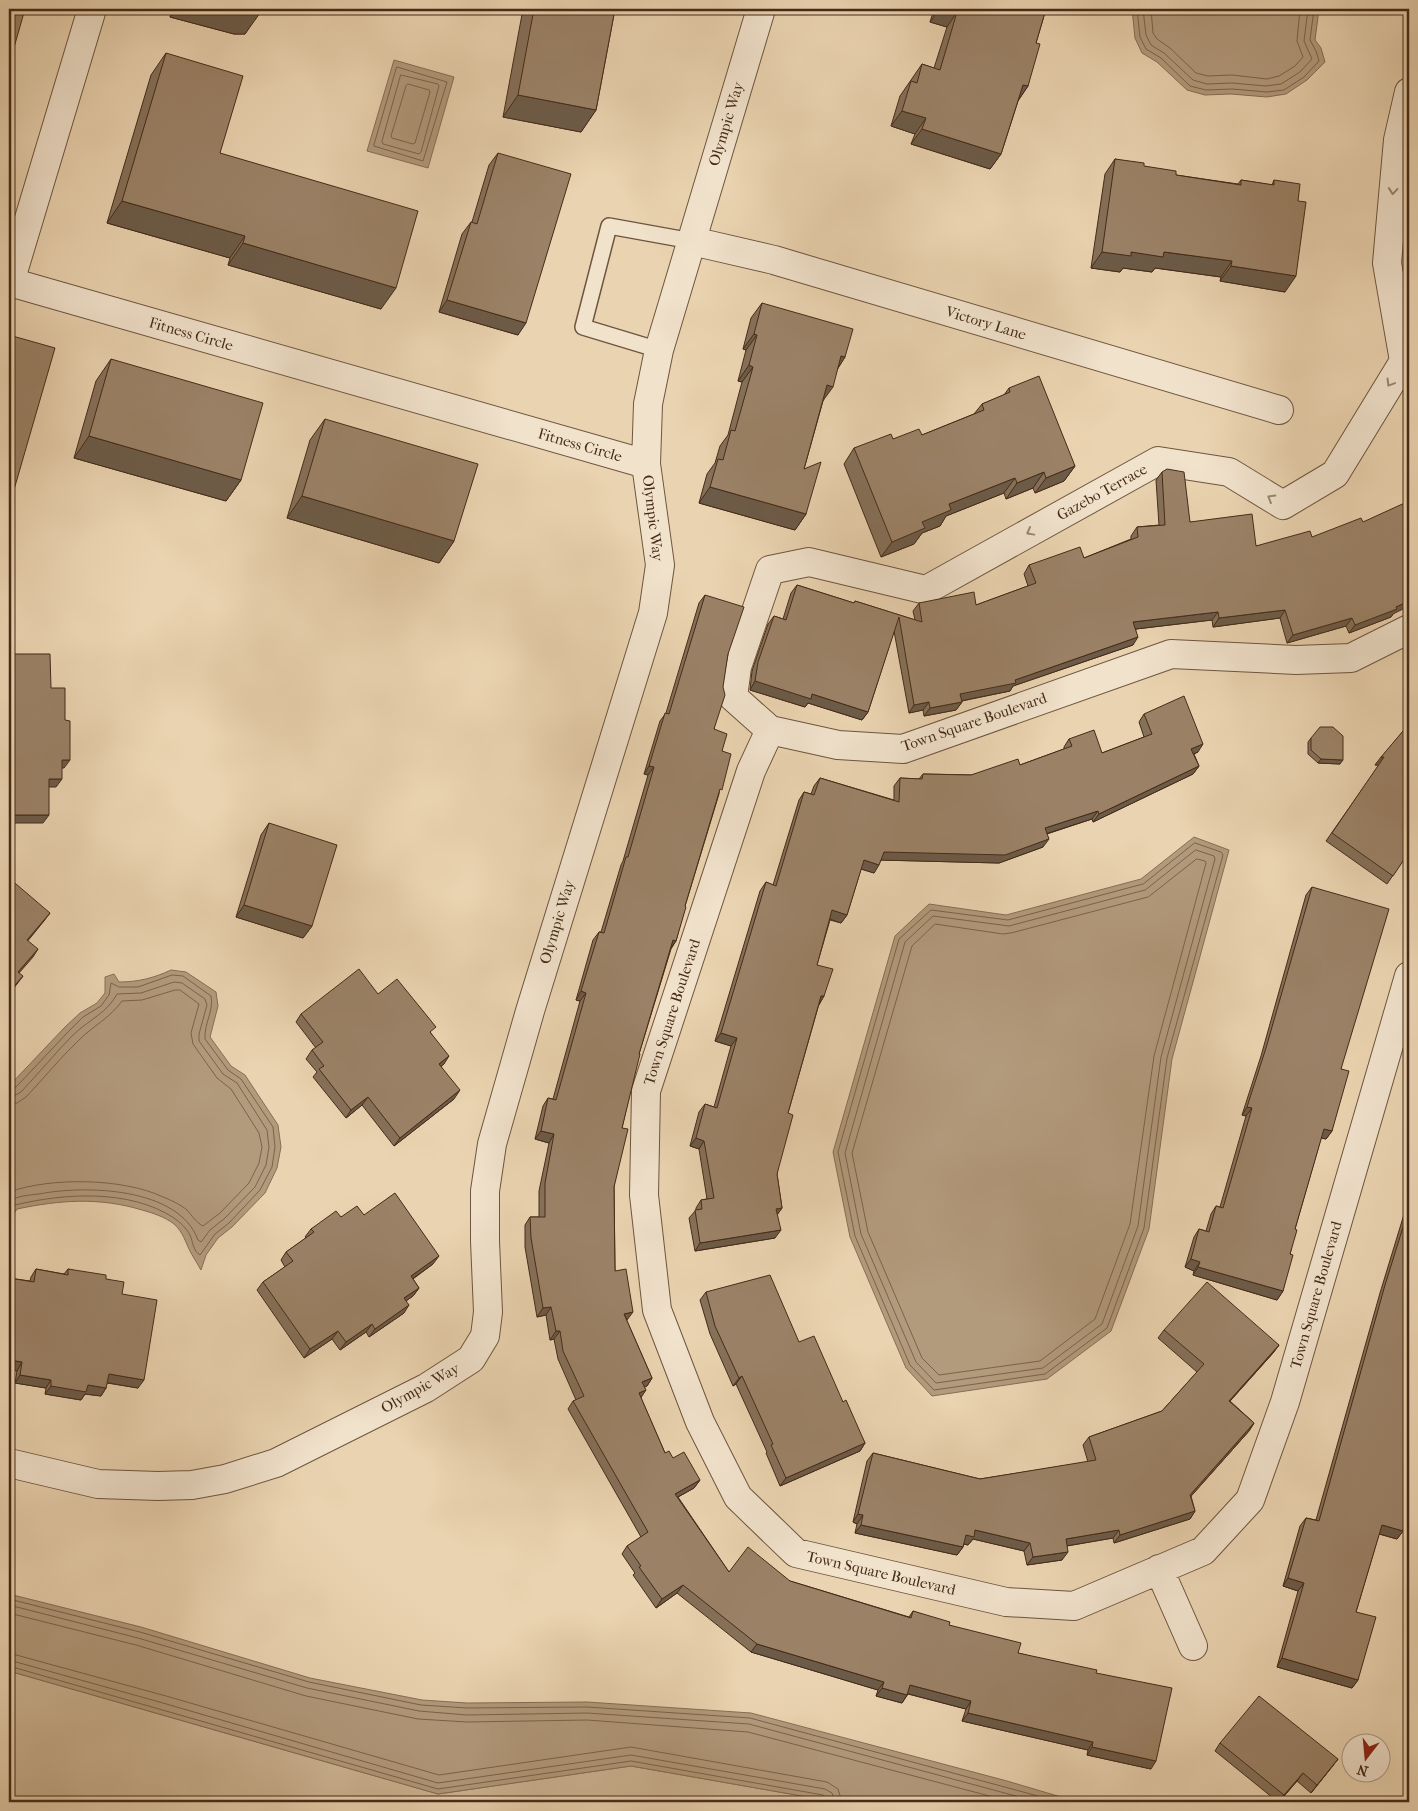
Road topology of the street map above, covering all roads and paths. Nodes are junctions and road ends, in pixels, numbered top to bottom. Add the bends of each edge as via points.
1 (92, 9) edge
2 (761, 9) edge
3 (1409, 92) edge
4 (692, 241) junction
5 (659, 350) junction
6 (1406, 361) edge
7 (1279, 410) dead end
8 (646, 464) junction
9 (1409, 629) edge
10 (770, 730) junction
11 (1409, 976) edge
12 (9, 1463) edge
13 (1160, 1569) junction
14 (1193, 1646) dead end

1 - 8 street, Fitness Circle via 10,282
2 - 4 street, Olympic Way
3 -> 6 street, Gazebo Terrace via 1398,140 1387,263
4 - 5 street, Olympic Way
4 - 5 lane via 609,226 583,327
4 - 7 street, Victory Lane via 774,260
5 - 8 street, Olympic Way via 648,404
6 -> 10 street, Gazebo Terrace via 1334,474 1283,505 1229,472 1158,461 926,590 809,562 770,570 737,667 733,697
8 - 12 street, Olympic Way via 660,565 653,613 492,1144 485,1191 486,1336 471,1359 426,1388 276,1464 225,1479 175,1486 98,1484
9 - 10 street, Town Square Boulevard via 1350,658 1296,660 1171,654 902,749 838,745
10 - 13 street, Town Square Boulevard via 751,771 646,1091 644,1195 657,1310 700,1422 738,1497 796,1553 1006,1602 1074,1606
11 - 13 street, Town Square Boulevard via 1285,1402 1250,1500 1203,1551
13 - 14 street

